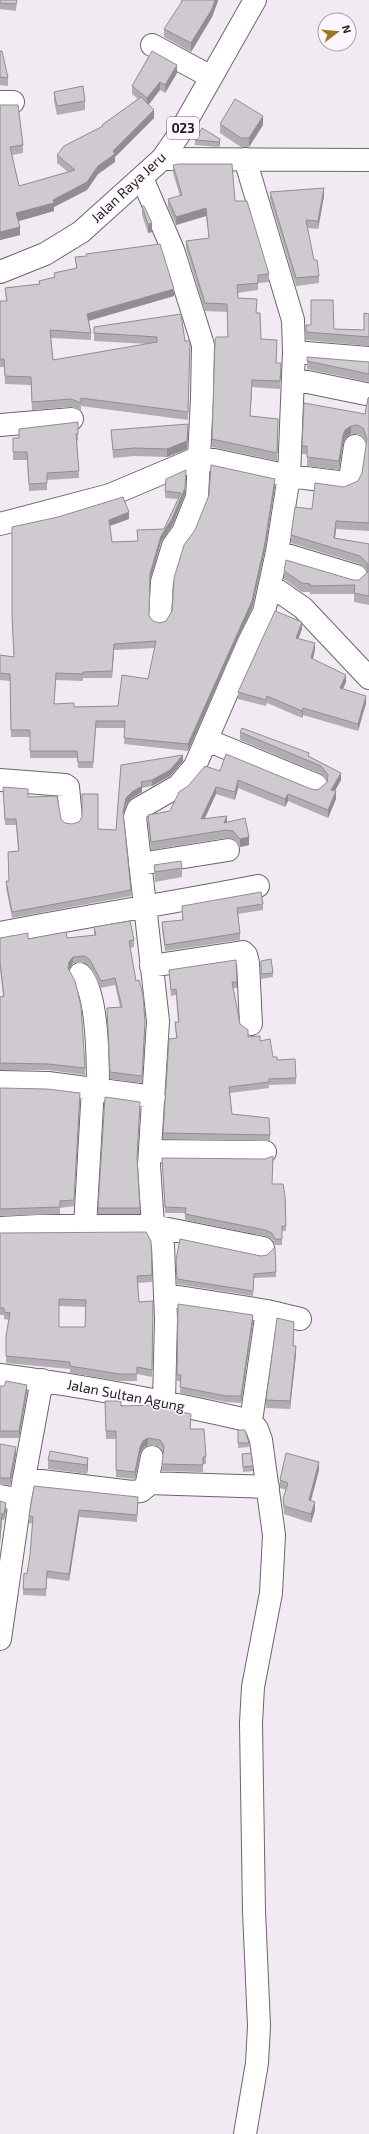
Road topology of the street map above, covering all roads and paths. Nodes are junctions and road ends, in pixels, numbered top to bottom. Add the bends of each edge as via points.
1 (255, 0) edge
2 (152, 45) dead end
3 (211, 78) junction
4 (162, 159) junction
5 (245, 159) junction
6 (369, 160) edge
7 (142, 178) junction
8 (1, 268) edge
9 (294, 352) junction
10 (369, 358) edge
11 (293, 379) junction
12 (366, 394) dead end
13 (72, 419) dead end
14 (0, 425) edge
15 (354, 446) dead end
16 (200, 457) junction
17 (289, 476) junction
18 (0, 524) edge
19 (277, 552) junction
20 (356, 576) dead end
21 (268, 597) junction
22 (160, 617) dead end
23 (369, 678) edge
24 (207, 740) junction
25 (0, 780) edge
26 (316, 786) dead end
27 (71, 818) dead end
28 (228, 850) dead end
29 (140, 864) junction
30 (258, 886) dead end
31 (145, 908) junction
32 (0, 933) edge
33 (151, 966) junction
34 (80, 974) dead end
35 (251, 1024) dead end
36 (0, 1082) edge
37 (96, 1088) junction
38 (154, 1097) junction
39 (150, 1151) junction
40 (265, 1152) dead end
41 (85, 1226) junction
42 (153, 1226) junction
43 (0, 1228) edge
44 (263, 1248) dead end
45 (166, 1295) junction
46 (267, 1311) junction
47 (300, 1319) dead end
48 (0, 1375) edge
49 (42, 1380) junction
50 (164, 1402) junction
51 (251, 1422) junction
52 (152, 1457) dead end
53 (25, 1479) junction
54 (147, 1483) junction
55 (268, 1487) junction
56 (10, 1498) edge
57 (0, 1639) edge
58 (246, 2134) edge

1 - 3 street, Jalan Raya Jeru / 023
2 - 3 street
3 - 4 street, Jalan Raya Jeru / 023
4 - 5 street
4 - 7 street, Jalan Raya Jeru / 023
5 - 6 street
5 - 9 street via 288,300 293,320
7 - 8 street, Jalan Raya Jeru / 023 via 81,232 57,248
7 - 16 street via 173,250 203,345
9 - 10 street
9 - 11 street
11 - 12 street
11 - 17 street
13 - 14 street
15 - 17 street via 350,480 346,483
16 - 17 street
16 - 18 street via 119,491
16 - 22 street via 197,497 162,582
17 - 19 street
19 - 20 street
19 - 21 street
21 - 23 street via 304,608
21 - 24 street
24 - 26 street
24 - 29 street via 195,766 178,786 138,809 134,817
25 - 27 street via 65,785 70,794
28 - 29 street
29 - 31 street
30 - 31 street
31 - 32 street
31 - 33 street
33 - 35 street via 243,952 248,963
33 - 38 street via 158,1021
34 - 37 street via 89,987 92,1007 98,1052
36 - 37 street
37 - 38 street
37 - 41 street
38 - 39 street
39 - 40 street
39 - 42 street
41 - 42 street
41 - 43 street
42 - 44 street
42 - 45 street via 163,1246
45 - 46 street
45 - 50 street
46 - 47 street
46 - 51 street
48 - 49 street, Jalan Sultan Agung
49 - 50 street, Jalan Sultan Agung
49 - 53 street
50 - 51 street, Jalan Sultan Agung
51 - 55 street via 257,1428 261,1440
52 - 54 street
53 - 54 street via 132,1492 141,1491
53 - 56 street
54 - 55 street
55 - 58 street via 274,1535 271,1594 253,1687 251,1722 259,2026 257,2064
56 - 57 street

